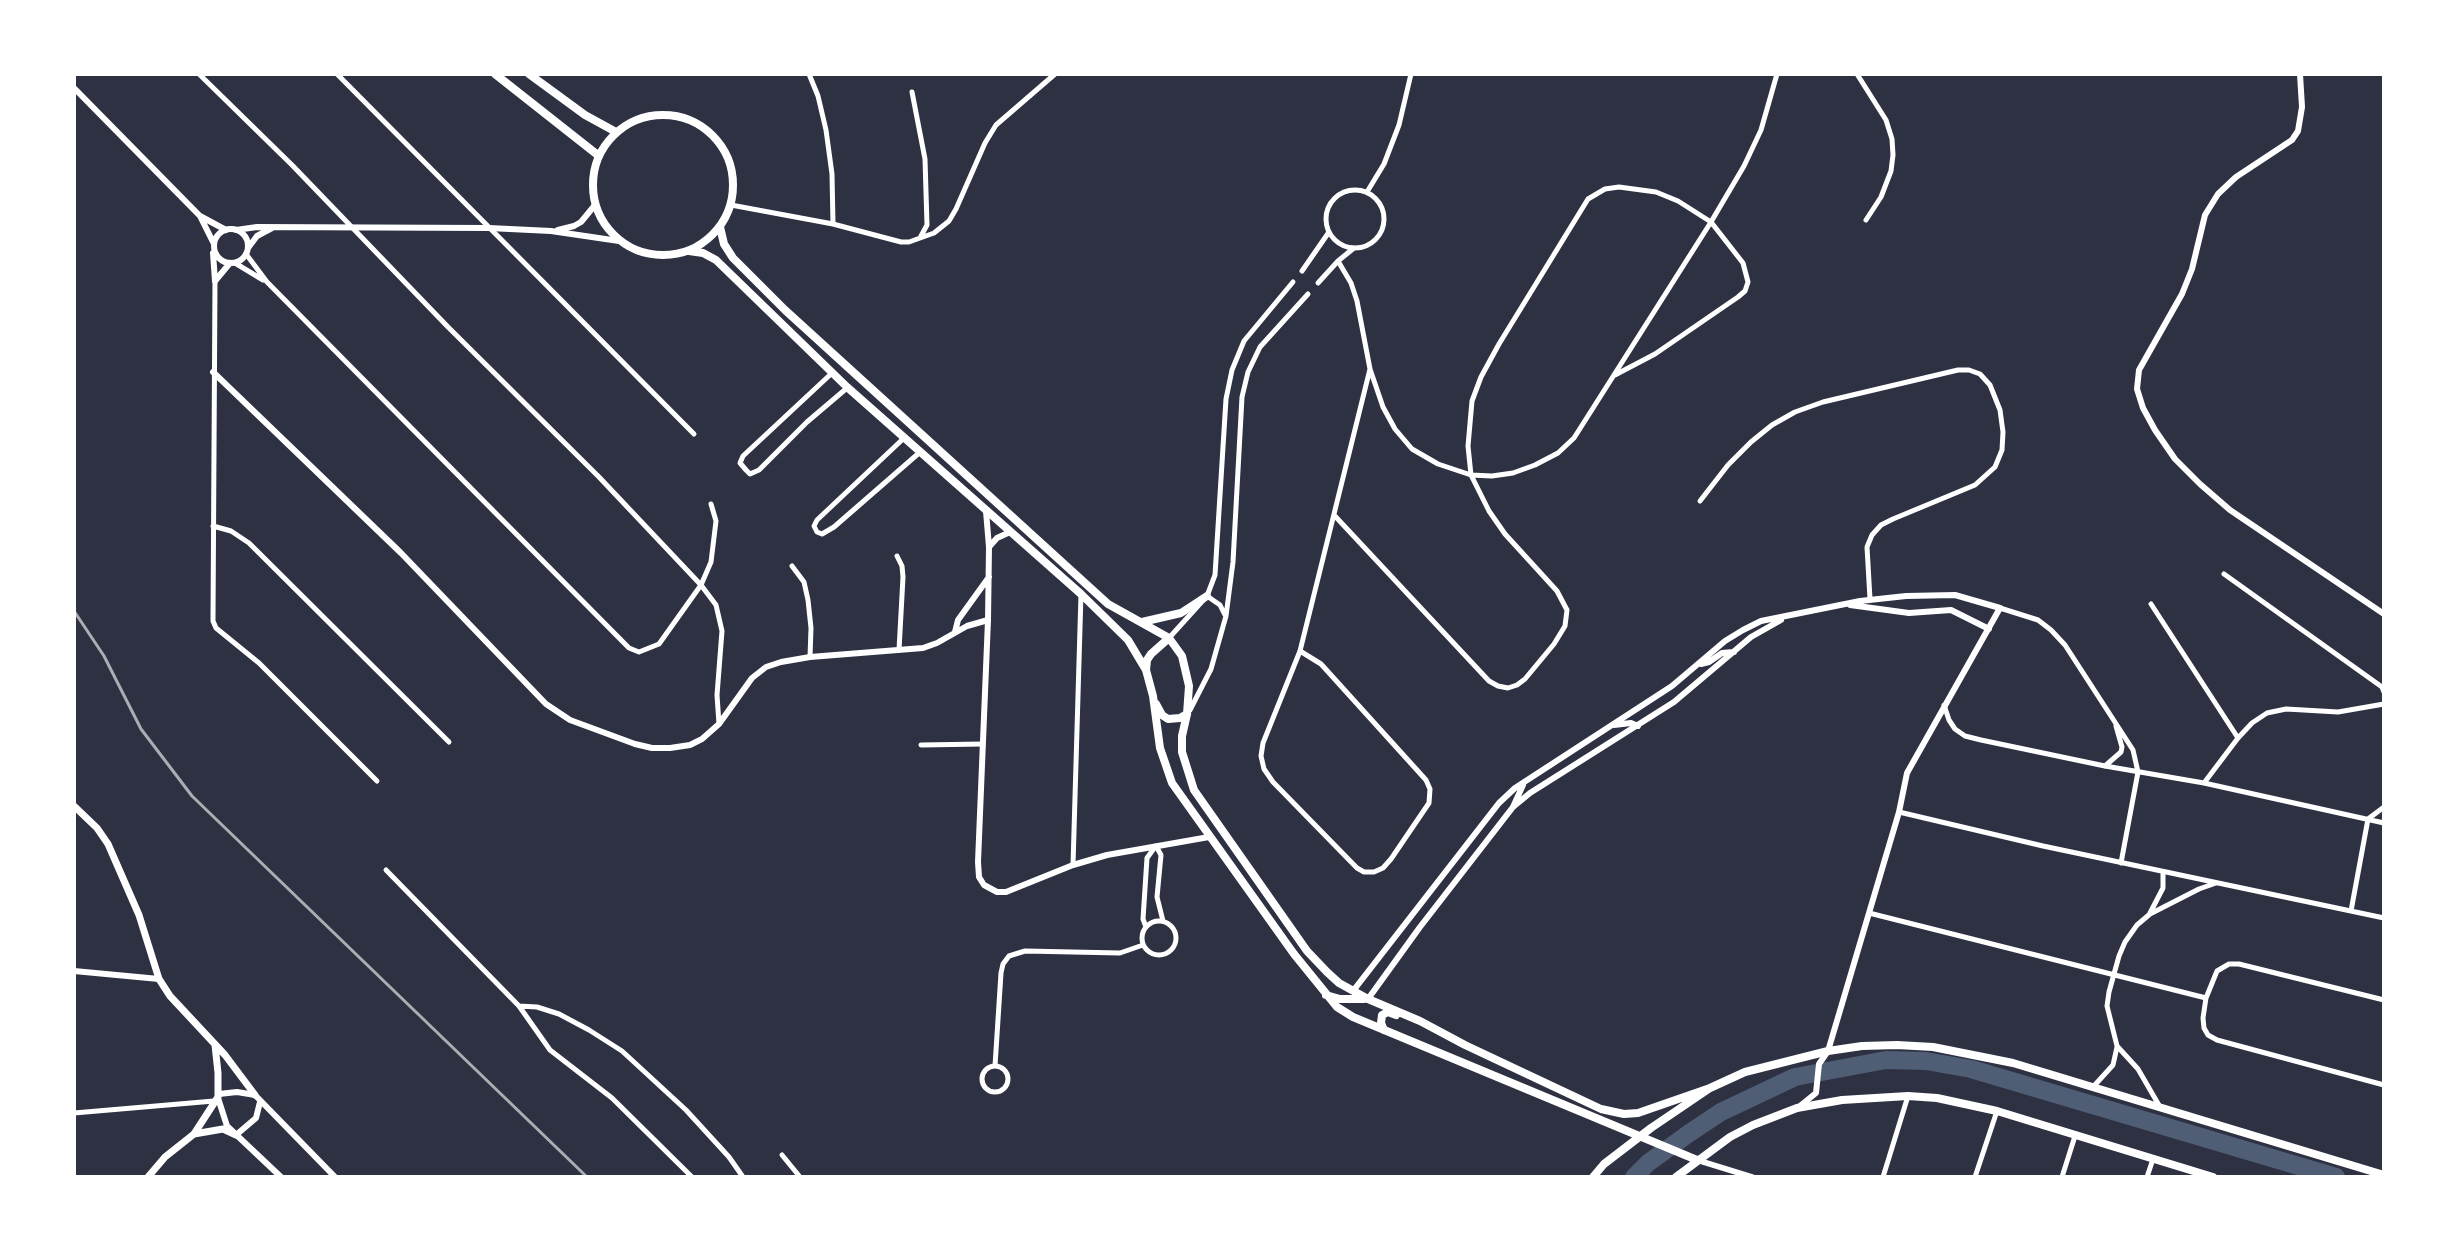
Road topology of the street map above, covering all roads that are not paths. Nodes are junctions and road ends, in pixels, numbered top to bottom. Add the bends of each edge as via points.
1 (199, 74) edge
2 (337, 74) edge
3 (495, 74) edge
4 (529, 74) edge
5 (809, 74) edge
6 (1055, 74) edge
7 (1411, 74) edge
8 (1777, 74) edge
9 (1857, 74) edge
10 (2300, 74) edge
11 (74, 88) edge
12 (912, 92) dead end
13 (616, 132) junction
14 (599, 156) junction
15 (1367, 193) junction
16 (595, 205) junction
17 (731, 205) junction
18 (200, 216) junction
19 (1866, 220) dead end
20 (1711, 222) junction
21 (833, 224) junction
22 (720, 227) junction
23 (272, 228) junction
24 (353, 228) junction
25 (489, 228) junction
26 (226, 230) junction
27 (236, 230) junction
28 (551, 231) junction
29 (1329, 232) junction
30 (921, 237) junction
31 (619, 241) junction
32 (214, 247) junction
33 (1354, 248) junction
34 (247, 251) junction
35 (689, 251) junction
36 (1338, 261) junction
37 (233, 263) junction
38 (1302, 271) dead end
39 (215, 281) junction
40 (267, 282) junction
41 (1293, 282) dead end
42 (1318, 283) dead end
43 (1308, 294) dead end
44 (1370, 369) junction
45 (213, 372) junction
46 (832, 373) junction
47 (1615, 375) junction
48 (847, 387) junction
49 (694, 434) dead end
50 (904, 438) junction
51 (919, 453) junction
52 (1471, 475) junction
53 (1700, 501) dead end
54 (711, 504) dead end
55 (986, 511) junction
56 (1334, 515) junction
57 (213, 526) junction
58 (1010, 532) junction
59 (989, 547) junction
60 (897, 556) dead end
61 (792, 566) dead end
62 (2224, 574) dead end
63 (989, 577) junction
64 (701, 585) junction
65 (1081, 594) junction
66 (1939, 594) junction
67 (1207, 596) junction
68 (1870, 599) junction
69 (2151, 604) dead end
70 (1846, 605) junction
71 (2000, 608) junction
72 (1926, 611) junction
73 (2384, 614) edge
74 (1226, 616) junction
75 (1788, 616) junction
76 (988, 620) junction
77 (1142, 622) junction
78 (1989, 629) junction
79 (955, 632) junction
80 (1169, 638) junction
81 (899, 650) junction
82 (1300, 651) junction
83 (1734, 652) junction
84 (810, 657) junction
85 (1697, 665) junction
86 (1146, 670) junction
87 (2384, 692) edge
88 (1153, 696) junction
89 (1944, 704) junction
90 (2384, 704) edge
91 (1187, 714) junction
92 (2113, 717) junction
93 (719, 724) junction
94 (1610, 725) junction
95 (1638, 726) junction
96 (2238, 738) junction
97 (449, 742) dead end
98 (983, 744) junction
99 (921, 745) dead end
100 (2105, 766) junction
101 (2138, 772) junction
102 (1531, 777) junction
103 (377, 781) dead end
104 (2204, 783) junction
105 (74, 806) edge
106 (1513, 807) junction
107 (2384, 807) edge
108 (1899, 812) junction
109 (2368, 819) junction
110 (2384, 823) edge
111 (1209, 837) junction
112 (1156, 846) junction
113 (2121, 863) junction
114 (1073, 865) junction
115 (386, 870) dead end
116 (2163, 872) junction
117 (2217, 883) junction
118 (2351, 911) junction
119 (1869, 913) junction
120 (2150, 914) junction
121 (2384, 918) edge
122 (1163, 921) junction
123 (1146, 927) junction
124 (1143, 945) junction
125 (74, 971) edge
126 (2113, 975) junction
127 (159, 979) junction
128 (1326, 995) junction
129 (1352, 995) junction
130 (2206, 998) junction
131 (1368, 999) junction
132 (2384, 1000) edge
133 (519, 1006) junction
134 (1353, 1017) junction
135 (1420, 1021) junction
136 (1384, 1030) junction
137 (215, 1045) junction
138 (2117, 1046) junction
139 (1828, 1051) junction
140 (1804, 1056) junction
141 (1819, 1064) junction
142 (995, 1066) junction
143 (2384, 1085) edge
144 (2093, 1087) junction
145 (1710, 1088) junction
146 (1908, 1096) junction
147 (217, 1097) junction
148 (257, 1098) junction
149 (1797, 1108) junction
150 (2160, 1108) junction
151 (1997, 1111) junction
152 (74, 1113) edge
153 (194, 1134) junction
154 (236, 1135) junction
155 (2075, 1136) junction
156 (1642, 1139) junction
157 (782, 1155) dead end
158 (2153, 1159) junction
159 (1697, 1160) junction
160 (2384, 1175) edge
161 (148, 1177) edge
162 (281, 1177) edge
163 (335, 1177) edge
164 (692, 1177) edge
165 (743, 1177) edge
166 (800, 1177) edge
167 (1593, 1177) edge
168 (1676, 1177) edge
169 (1752, 1177) edge
170 (1883, 1177) edge
171 (1975, 1177) edge
172 (2062, 1177) edge
173 (2147, 1177) edge
174 (2213, 1177) edge

1 - 24 street
2 - 25 street
3 - 14 main road
4 - 13 main road
5 - 21 street via 826,130
6 - 30 street via 996,125 949,221
7 - 15 street via 1399,125
8 - 20 street via 1761,130
9 - 19 street via 1886,120 1893,155 1881,197
10 - 73 street via 2298,131 2218,194 2205,215 2182,294 2139,370 2137,389 2155,430 2200,484
11 - 18 street
12 - 30 street via 925,159 927,225
13 - 14 main road
13 - 17 main road via 658,115 680,116 701,125 730,160
14 - 16 main road via 592,189
15 - 29 street via 1349,191 1334,199 1326,215
15 - 33 street via 1383,212 1383,225 1367,245
16 - 28 street via 574,226
16 - 31 main road
17 - 21 street
17 - 22 main road
18 - 26 street
18 - 32 street
20 - 47 street
20 - 47 street via 1743,263 1745,291 1655,354
20 - 52 street via 1656,192 1619,187 1588,199 1481,377 1469,422
21 - 30 street via 901,242
22 - 35 main road
22 - 77 main road via 733,258 785,310 1108,604
23 - 24 street
23 - 27 street
23 - 34 street via 257,236
24 - 25 street
24 - 64 street
25 - 28 street
25 - 49 street
26 - 27 street
26 - 32 street
27 - 34 street via 245,237
28 - 31 street
29 - 33 street
29 - 38 street
31 - 35 main road via 653,255
32 - 37 street via 220,259
32 - 39 street
33 - 36 street
34 - 37 street
34 - 40 street
35 - 46 main road via 716,260
36 - 42 street
36 - 44 street via 1357,301
37 - 39 street
37 - 40 street
39 - 45 street
40 - 64 street via 629,648 639,652 659,644
41 - 67 street via 1244,341 1232,370 1217,559
43 - 74 street via 1260,347 1248,372
44 - 52 street via 1389,418 1412,449
44 - 56 street
45 - 57 street
45 - 93 street via 401,553 546,704 570,720 652,748 690,745
46 - 48 main road
46 - 48 street via 743,456 740,463 750,474
47 - 52 street via 1574,438 1558,453 1513,473
48 - 50 main road
50 - 51 main road
50 - 51 street via 817,520 817,532 834,527
51 - 55 main road
52 - 56 street via 1505,534 1557,591 1567,610 1554,644 1525,679 1508,688 1489,681
53 - 68 street via 1751,442 1795,412 1958,370 1980,374 2000,410 2002,450 1995,467 1975,485 1881,525 1867,547
54 - 64 street via 716,521 713,552
55 - 58 main road
55 - 59 street
56 - 82 street
57 - 97 street via 249,543
57 - 103 street via 216,628 259,663
58 - 59 street
58 - 65 main road
59 - 63 street
60 - 81 street via 903,577
61 - 84 street via 804,582 808,600
62 - 87 street
63 - 76 street
63 - 79 street
64 - 93 street via 716,605 722,631
65 - 86 main road via 1128,640
65 - 114 street
66 - 68 street
66 - 71 street
66 - 72 street via 1937,604
67 - 74 street
67 - 77 main road via 1181,613
67 - 80 street
68 - 70 street
69 - 96 street
70 - 72 street
70 - 75 street
71 - 78 street
71 - 92 street via 2038,620 2051,630
72 - 78 street via 1951,610
74 - 91 street via 1211,669
75 - 83 street
75 - 85 street via 1743,630
76 - 79 street
76 - 98 street
77 - 80 main road
78 - 89 street
79 - 81 street via 923,648
80 - 86 main road via 1151,654
80 - 91 main road via 1187,674
81 - 84 street
82 - 82 street via 1263,743 1264,769 1357,868 1374,872 1391,859 1429,803 1430,789 1321,664
83 - 85 street
83 - 95 street
84 - 93 street via 766,667
85 - 94 street
86 - 88 main road
88 - 91 main road via 1168,719
88 - 111 main road via 1166,769
89 - 100 street via 1949,720 1965,736
89 - 108 street via 1907,773
90 - 96 street via 2338,712 2267,713
91 - 129 main road via 1182,752 1194,790 1307,951
92 - 100 street via 2122,747
92 - 101 street via 2133,750
94 - 95 street
94 - 102 street
95 - 106 street
96 - 104 street
98 - 99 street
98 - 114 street via 978,862 984,885 1006,892
100 - 101 street
101 - 104 street
101 - 113 street
102 - 106 street
102 - 129 street via 1499,803
104 - 109 street
105 - 127 main road via 108,844
106 - 131 street
107 - 109 street
108 - 113 street
108 - 119 street
109 - 110 street
109 - 118 street
111 - 112 street
111 - 128 main road
112 - 114 street
112 - 122 street via 1161,855 1157,897
112 - 123 street via 1147,858
113 - 116 street
115 - 133 street
116 - 117 street
116 - 120 street via 2163,888
117 - 118 street
117 - 120 street
118 - 121 street
119 - 126 street
119 - 139 street
120 - 126 street via 2125,942
122 - 123 street
122 - 124 street via 1174,930 1172,948 1159,954
123 - 124 street
124 - 142 street via 1120,953 1025,951 1009,956 1001,973
125 - 127 street
126 - 130 street
126 - 138 street via 2107,1006
127 - 137 main road
128 - 129 main road
128 - 134 main road
129 - 131 main road
129 - 134 main road
130 - 132 street via 2217,971 2239,964
130 - 143 street via 2204,1028 2217,1040
131 - 135 main road
133 - 164 street via 550,1050 612,1098
133 - 165 street via 559,1014 622,1051 686,1110
134 - 136 main road
135 - 136 main road via 1385,1013
135 - 145 main road via 1601,1109 1638,1113
136 - 156 main road
137 - 147 main road
137 - 148 main road
138 - 144 street via 2113,1065
138 - 150 street via 2138,1069
139 - 140 main road
139 - 141 street
139 - 144 main road via 1933,1047
140 - 141 main road
140 - 145 main road
141 - 149 street via 1816,1093
142 - 142 street via 985,1070 982,1080 994,1091 1004,1087 1008,1077
144 - 150 main road
145 - 156 main road
146 - 149 main road
146 - 151 main road
146 - 170 street
147 - 148 street via 237,1092
147 - 152 street
147 - 153 main road
147 - 154 street via 224,1120
148 - 154 street via 256,1118
148 - 163 street
149 - 159 main road via 1753,1125
150 - 160 main road
151 - 155 main road
151 - 171 street
153 - 154 main road via 223,1129
153 - 161 main road
154 - 162 street
155 - 158 main road
155 - 172 street
156 - 159 main road
156 - 167 main road
157 - 166 street
158 - 173 street
158 - 174 main road
159 - 168 main road
159 - 169 street

